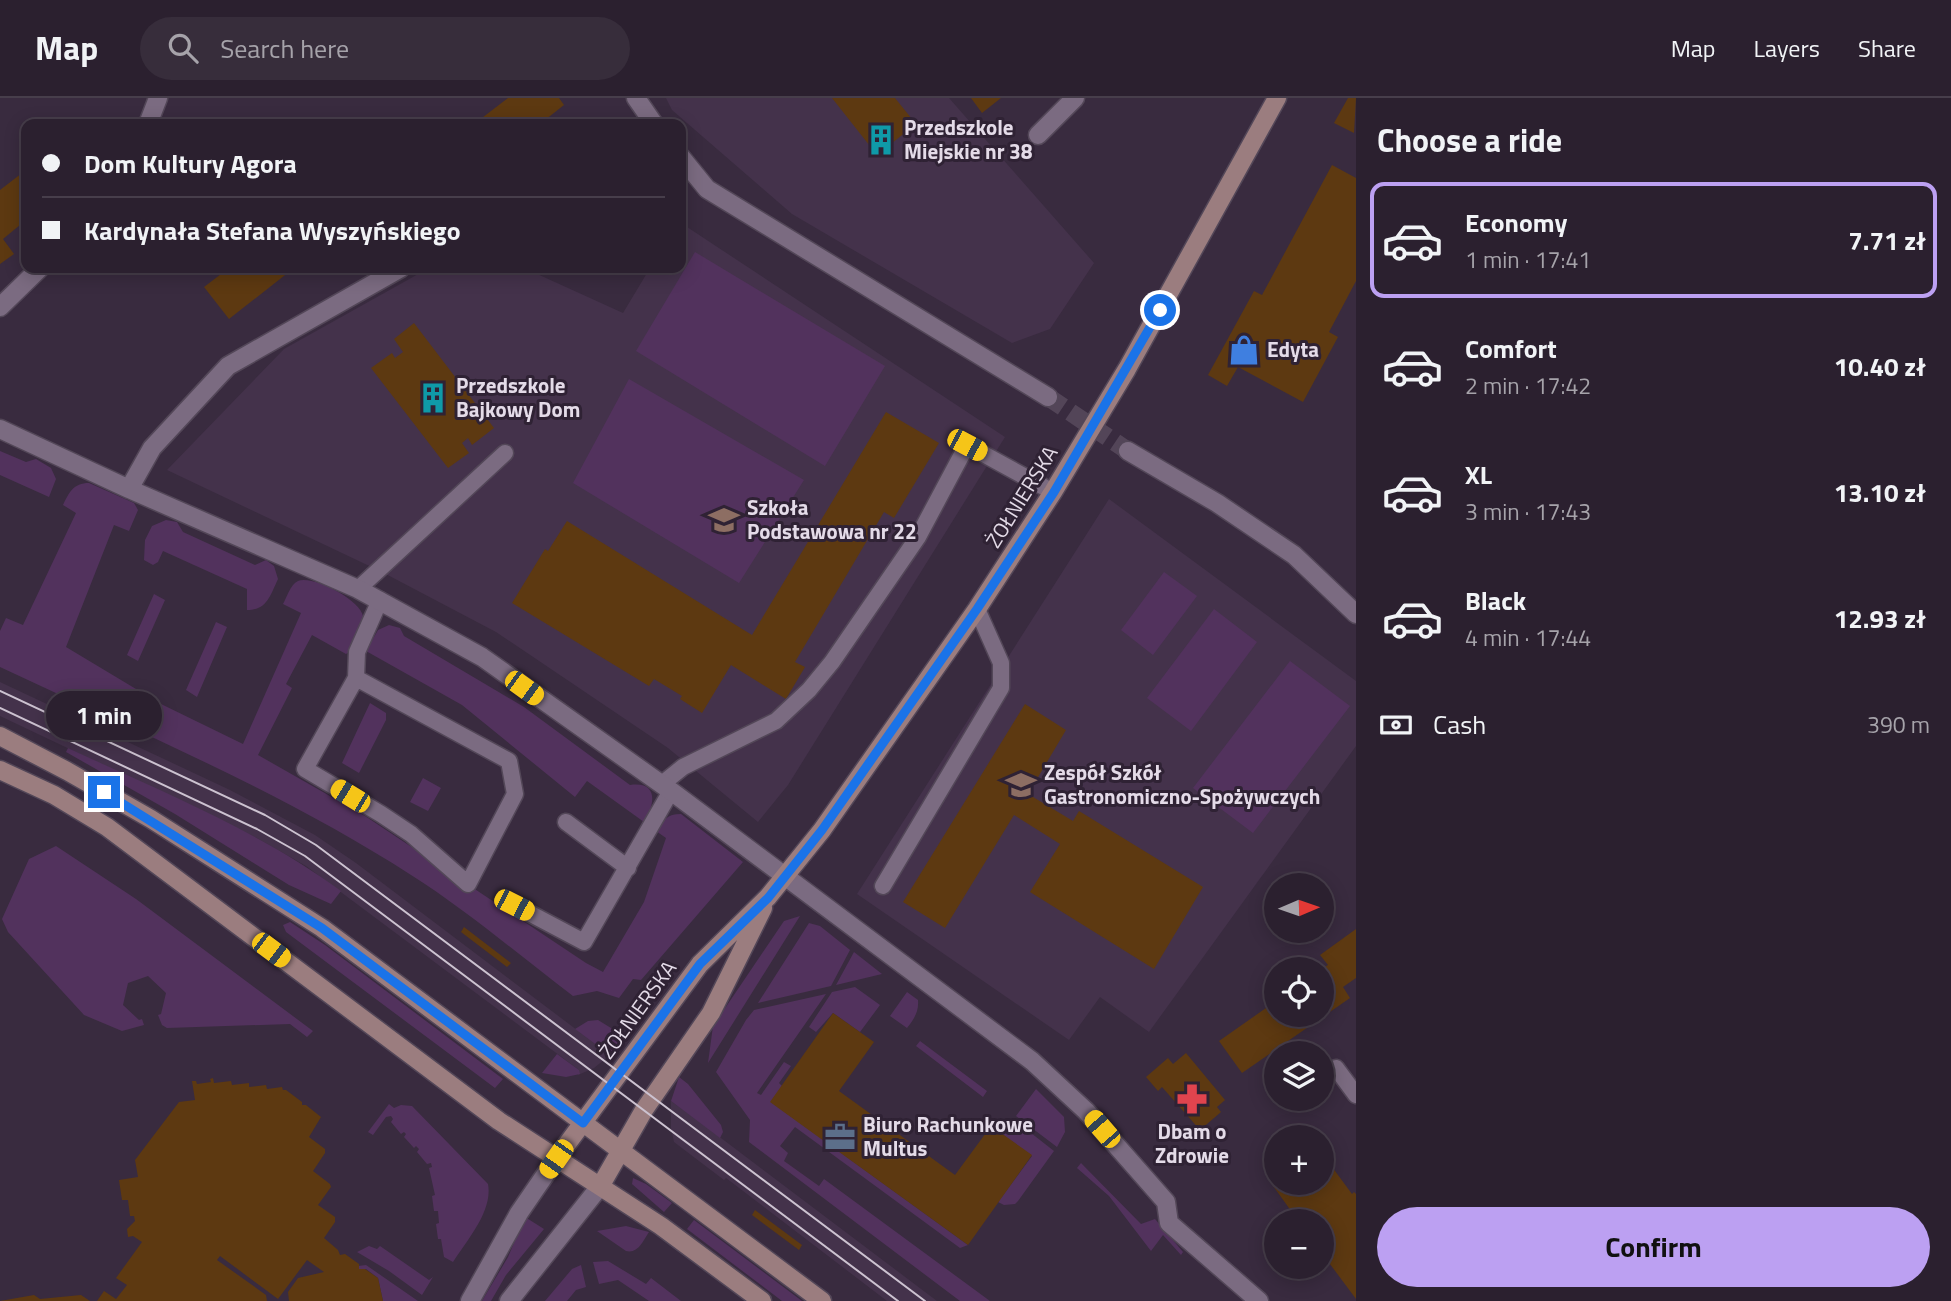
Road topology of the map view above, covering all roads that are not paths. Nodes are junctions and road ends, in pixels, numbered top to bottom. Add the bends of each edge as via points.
1 (156, 98) edge
2 (636, 98) edge
3 (1074, 98) edge
4 (1277, 98) edge
5 (150, 119) edge
6 (651, 119) edge
7 (1038, 135) dead end
8 (686, 163) edge
9 (35, 273) edge
10 (392, 273) edge
11 (0, 307) edge
12 (1048, 397) tunnel mouth
13 (0, 429) edge
14 (1128, 451) tunnel mouth
15 (505, 453) dead end
16 (129, 489) junction
17 (1054, 492) junction
18 (358, 589) junction
19 (380, 600) junction
20 (977, 609) junction
21 (1356, 614) edge
22 (356, 678) junction
23 (0, 736) edge
24 (0, 770) edge
25 (666, 788) junction
26 (566, 822) dead end
27 (628, 868) junction
28 (785, 876) junction
29 (883, 886) dead end
30 (768, 898) junction
31 (514, 905) dead end
32 (1336, 1068) dead end
33 (1356, 1095) edge
34 (583, 1123) junction
35 (621, 1150) junction
36 (556, 1159) junction
37 (601, 1185) junction
38 (470, 1301) edge
39 (509, 1301) edge
40 (762, 1301) edge
41 (822, 1301) edge
42 (1259, 1301) edge

1 - 5 street
2 - 6 street
3 - 7 street
4 - 17 main road, ŻOŁNIERSKA
8 - 12 street via 707,189
9 - 11 street
10 - 16 street via 228,366 152,448
13 - 16 street
14 - 21 street via 1294,555
15 - 18 lane
16 - 18 street
17 - 20 main road, ŻOŁNIERSKA
17 - 25 lane via 967,445 918,537 809,690 776,721 683,767
18 - 19 street
19 - 22 lane via 357,652
19 - 25 street via 482,656
20 - 28 main road, ŻOŁNIERSKA
20 - 29 lane via 1001,663 1001,688
22 - 22 lane via 305,769 411,834 468,884 515,794 509,761
23 - 34 main road via 127,805 322,928
24 - 36 main road via 107,827 493,1117
25 - 27 lane
25 - 28 street
26 - 27 lane
27 - 31 lane via 584,942
28 - 30 main road, ŻOŁNIERSKA
28 - 42 street via 1032,1061 1086,1111 1166,1202 1169,1223
30 - 34 main road, ŻOŁNIERSKA via 700,964
30 - 35 main road, ŻOŁNIERSKA via 711,1013
32 - 33 lane
34 - 35 main road
34 - 36 main road, ŻOŁNIERSKA
35 - 37 main road, ŻOŁNIERSKA
35 - 41 main road
36 - 37 main road
36 - 38 street via 519,1213
37 - 39 street
37 - 40 main road

